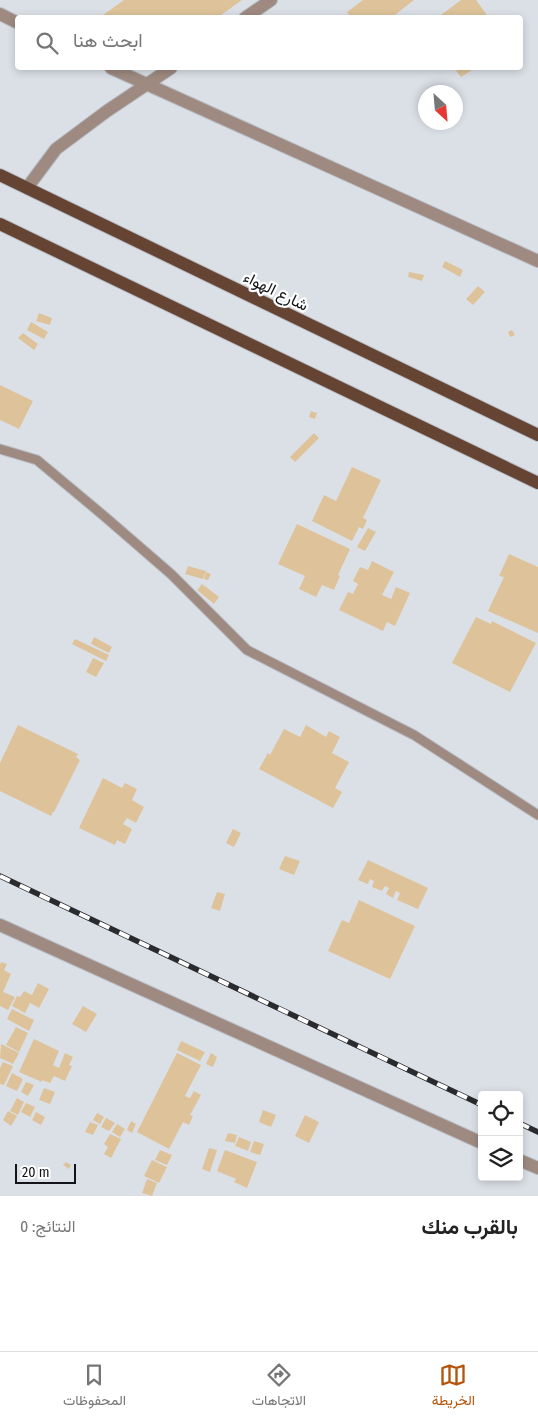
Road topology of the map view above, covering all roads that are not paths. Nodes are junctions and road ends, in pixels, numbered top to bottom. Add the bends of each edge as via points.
1 (271, 0) edge
2 (0, 14) edge
3 (249, 15) edge
4 (15, 22) edge
5 (115, 70) edge
6 (168, 70) edge
7 (146, 84) junction
8 (0, 175) edge
9 (27, 188) junction
10 (0, 224) edge
11 (538, 261) edge
12 (538, 436) edge
13 (0, 449) edge
14 (538, 483) edge
15 (538, 815) edge
16 (0, 925) edge
17 (478, 1141) edge
18 (523, 1162) edge
19 (538, 1168) edge

1 - 3 street
2 - 4 street
5 - 7 street
6 - 7 street
7 - 9 street via 56,149
7 - 11 street
8 - 9 main road, شارع الهواء
9 - 12 main road, شارع الهواء
10 - 14 main road
13 - 15 lane via 36,460 171,574 247,650 414,735
16 - 17 street
18 - 19 street

